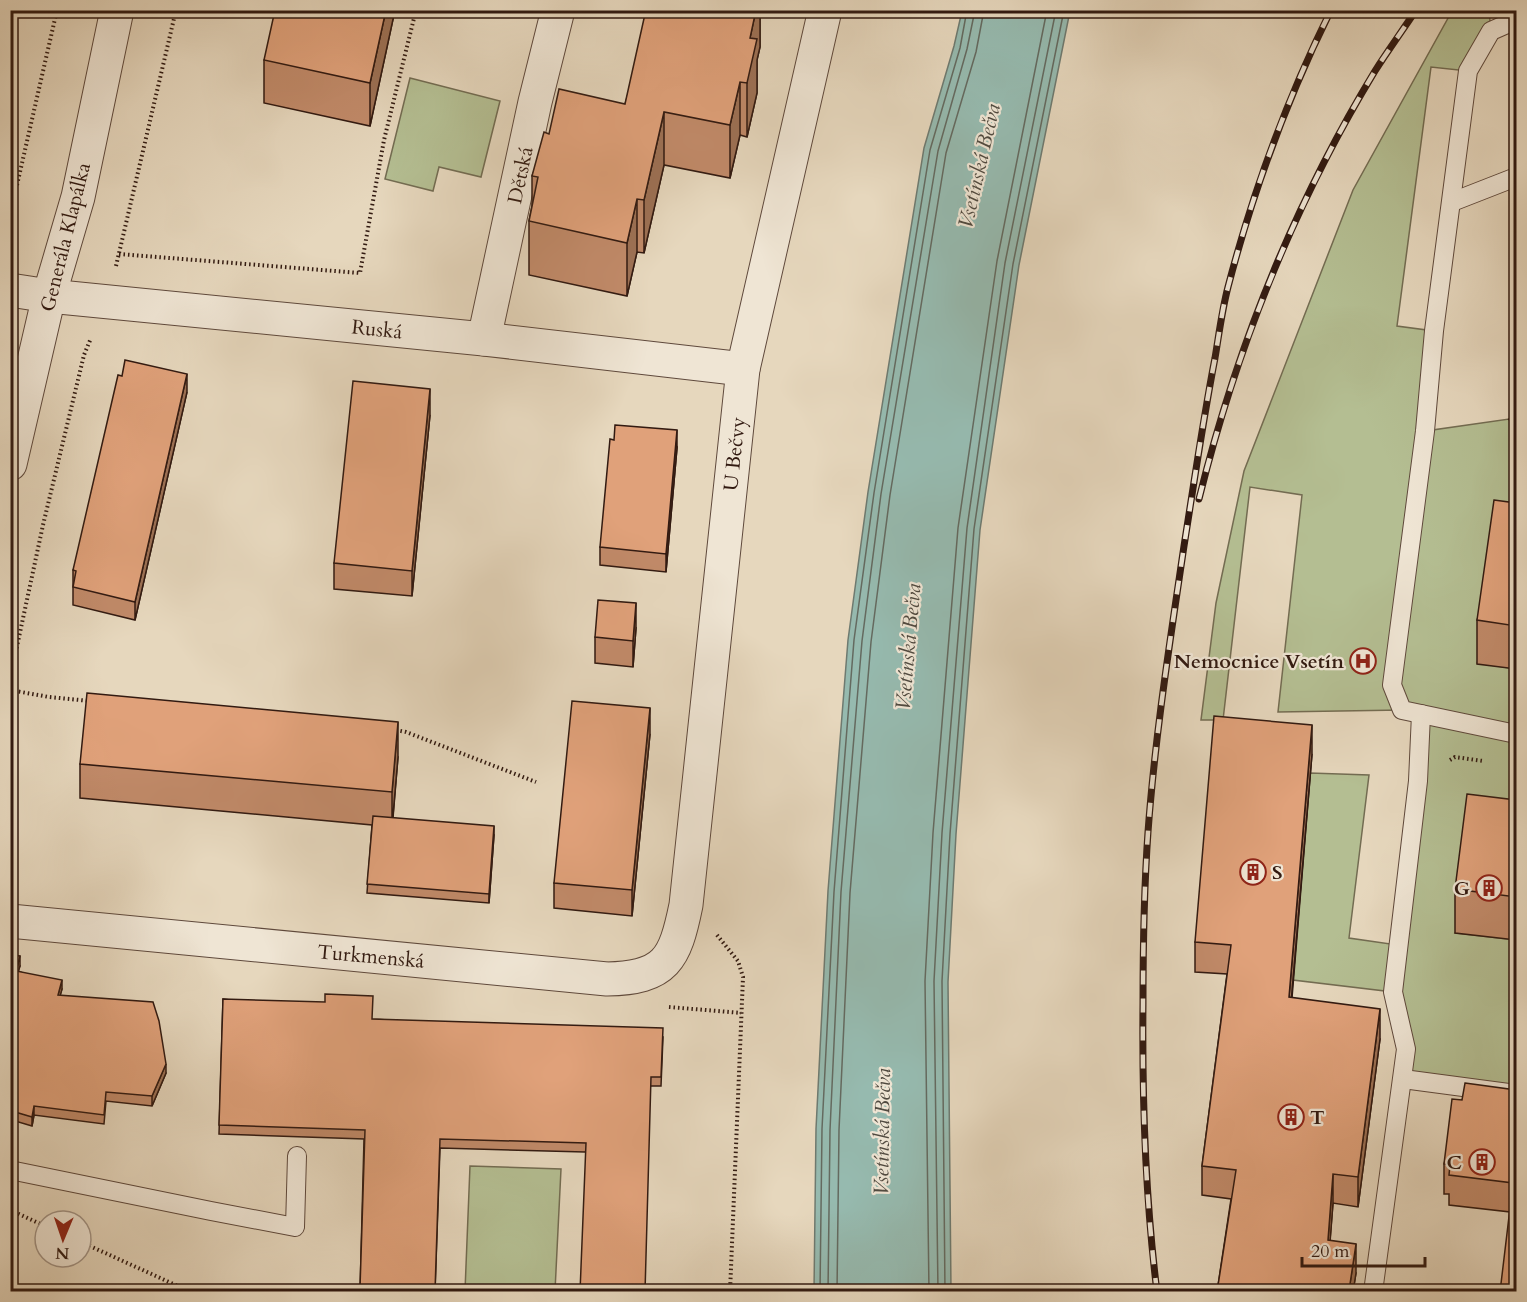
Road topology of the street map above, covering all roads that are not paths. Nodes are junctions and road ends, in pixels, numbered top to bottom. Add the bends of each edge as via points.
1 (117, 10) edge
2 (558, 10) edge
3 (825, 10) edge
4 (1516, 20) edge
5 (1516, 177) edge
6 (1452, 202) junction
7 (10, 290) edge
8 (49, 296) junction
9 (484, 339) junction
10 (743, 369) junction
11 (10, 464) edge
12 (1421, 714) junction
13 (1516, 734) edge
14 (686, 905) joint
15 (10, 921) edge
16 (1403, 1079) junction
17 (1516, 1094) edge
18 (297, 1156) dead end
19 (10, 1170) edge
20 (1372, 1292) edge

1 - 8 street, Generála Klapálka via 78,197
2 - 9 street, Dětská
3 - 10 street, U Bečvy
4 - 6 lane via 1491,31 1468,71
5 - 6 lane
6 - 12 lane via 1392,685 1402,710
7 - 8 street, Ruská
8 - 9 street, Ruská
8 - 11 street, Generála Klapálka
9 - 10 street, Ruská
10 - 14 street, U Bečvy
12 - 13 lane
12 - 16 lane via 1418,781 1393,992 1406,1050
14 - 15 street, Turkmenská via 672,955 657,968 634,978 607,979
16 - 17 lane
16 - 20 lane
18 - 19 lane via 295,1227

